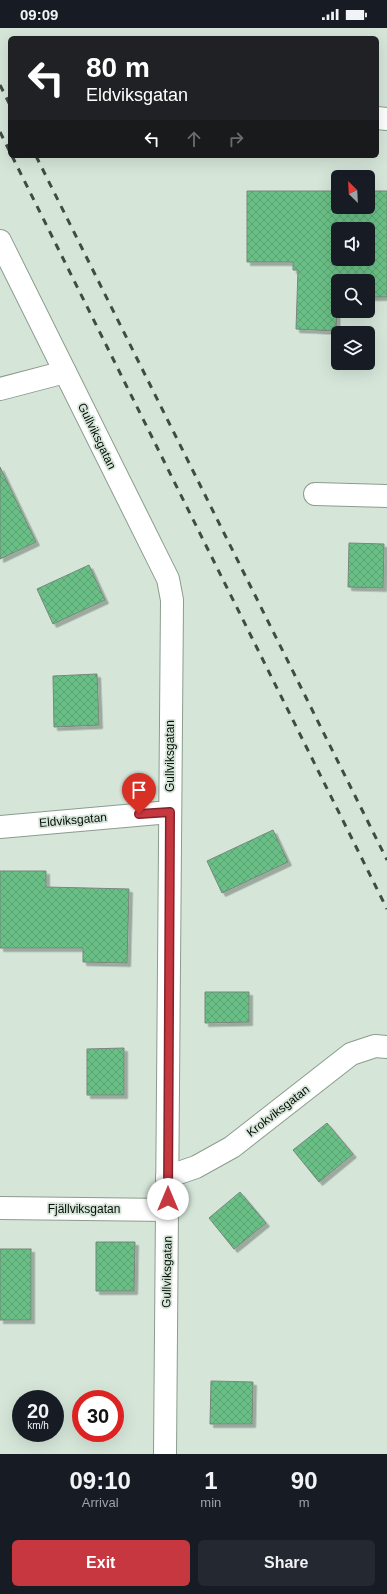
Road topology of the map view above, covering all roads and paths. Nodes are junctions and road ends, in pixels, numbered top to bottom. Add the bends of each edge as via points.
1 (0, 241) edge
2 (65, 372) junction
3 (0, 389) edge
4 (315, 494) dead end
5 (387, 496) edge
6 (170, 812) junction
7 (0, 827) edge
8 (387, 1047) edge
9 (168, 1177) junction
10 (0, 1208) edge
11 (168, 1210) junction
12 (165, 1454) edge

1 - 2 street, Gullviksgatan
2 - 3 street
2 - 6 street, Gullviksgatan via 168,579 172,600
4 - 5 street
6 - 7 street, Eldviksgatan
6 - 9 street, Gullviksgatan
8 - 9 street, Krokviksgatan via 375,1046 351,1054 232,1147 196,1167
9 - 11 street, Gullviksgatan
10 - 11 street, Fjällviksgatan
11 - 12 street, Gullviksgatan

